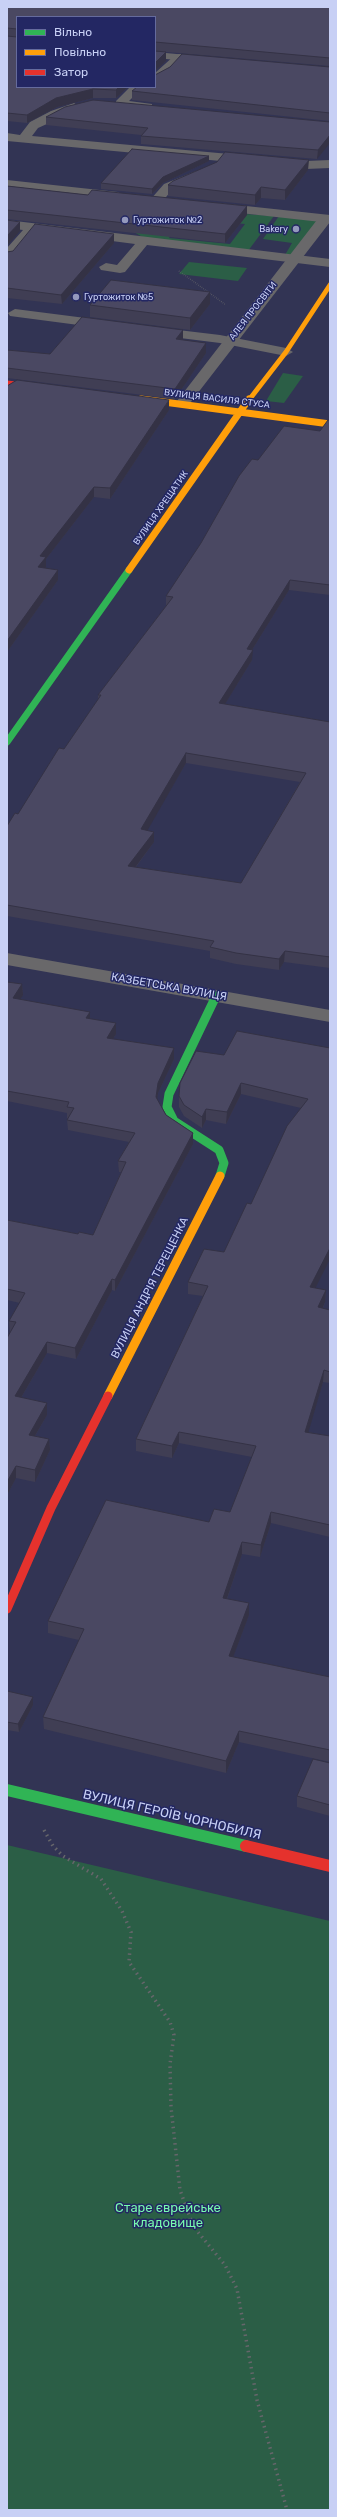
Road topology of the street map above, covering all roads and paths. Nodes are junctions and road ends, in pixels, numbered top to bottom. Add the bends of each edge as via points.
1 (156, 55) edge
2 (179, 57) junction
3 (217, 61) edge
4 (156, 77) edge
5 (136, 88) edge
6 (107, 103) edge
7 (85, 104) edge
8 (120, 104) junction
9 (160, 109) edge
10 (7, 137) edge
11 (23, 139) junction
12 (220, 158) junction
13 (330, 164) edge
14 (7, 184) edge
15 (156, 200) junction
16 (171, 202) edge
17 (202, 205) edge
18 (328, 219) edge
19 (7, 224) edge
20 (32, 227) junction
21 (142, 243) junction
22 (10, 249) edge
23 (294, 259) junction
24 (330, 263) edge
25 (106, 268) dead end
26 (330, 285) edge
27 (16, 313) dead end
28 (251, 315) junction
29 (125, 327) edge
30 (141, 329) edge
31 (230, 341) junction
32 (286, 352) junction
33 (10, 385) edge
34 (53, 388) edge
35 (128, 398) edge
36 (182, 404) junction
37 (241, 412) junction
38 (330, 424) edge
39 (7, 742) edge
40 (7, 959) edge
41 (216, 996) junction
42 (330, 1016) edge
43 (7, 1609) edge
44 (7, 1790) edge
45 (52, 1801) junction
46 (330, 1866) edge
47 (287, 2510) edge

1 - 2 street
2 - 3 street
2 - 4 street via 166,72
5 - 8 street
6 - 8 street
7 - 11 street via 55,114 31,128
8 - 9 street
10 - 11 street
11 - 12 street
12 - 13 street via 310,165
12 - 15 street via 212,168 168,187
14 - 15 street
15 - 16 street
17 - 18 street
18 - 23 street, АЛЕЯ ПРОСВІТИ
19 - 20 street
20 - 21 street
20 - 22 street
21 - 23 street
21 - 25 street via 120,269
21 - 28 path via 219,301
23 - 24 street
23 - 28 street, АЛЕЯ ПРОСВІТИ
26 - 32 street, ВУЛИЦЯ ХРЕЩАТИК
27 - 29 street
28 - 31 street, АЛЕЯ ПРОСВІТИ
30 - 31 street
31 - 32 street
31 - 36 street, АЛЕЯ ПРОСВІТИ
32 - 37 street, ВУЛИЦЯ ХРЕЩАТИК
33 - 34 street
35 - 36 street, ВУЛИЦЯ ВАСИЛЯ СТУСА
36 - 37 street, ВУЛИЦЯ ВАСИЛЯ СТУСА
37 - 38 street, ВУЛИЦЯ ВАСИЛЯ СТУСА
37 - 39 street, ВУЛИЦЯ ХРЕЩАТИК
40 - 41 street, КАЗБЕТСЬКА ВУЛИЦЯ
41 - 42 street, КАЗБЕТСЬКА ВУЛИЦЯ
41 - 43 street, ВУЛИЦЯ АНДРІЯ ТЕРЕЩЕНКА via 172,1088 167,1107 174,1120 219,1150 224,1163 222,1171 51,1508
44 - 45 street, ВУЛИЦЯ ГЕРОЇВ ЧОРНОБИЛЯ
45 - 46 street, ВУЛИЦЯ ГЕРОЇВ ЧОРНОБИЛЯ
45 - 47 path via 44,1830 56,1850 69,1861 91,1871 101,1879 122,1911 131,1932 129,1962 172,2027 174,2038 170,2064 171,2107 180,2190 193,2226 226,2265 237,2289 257,2400

